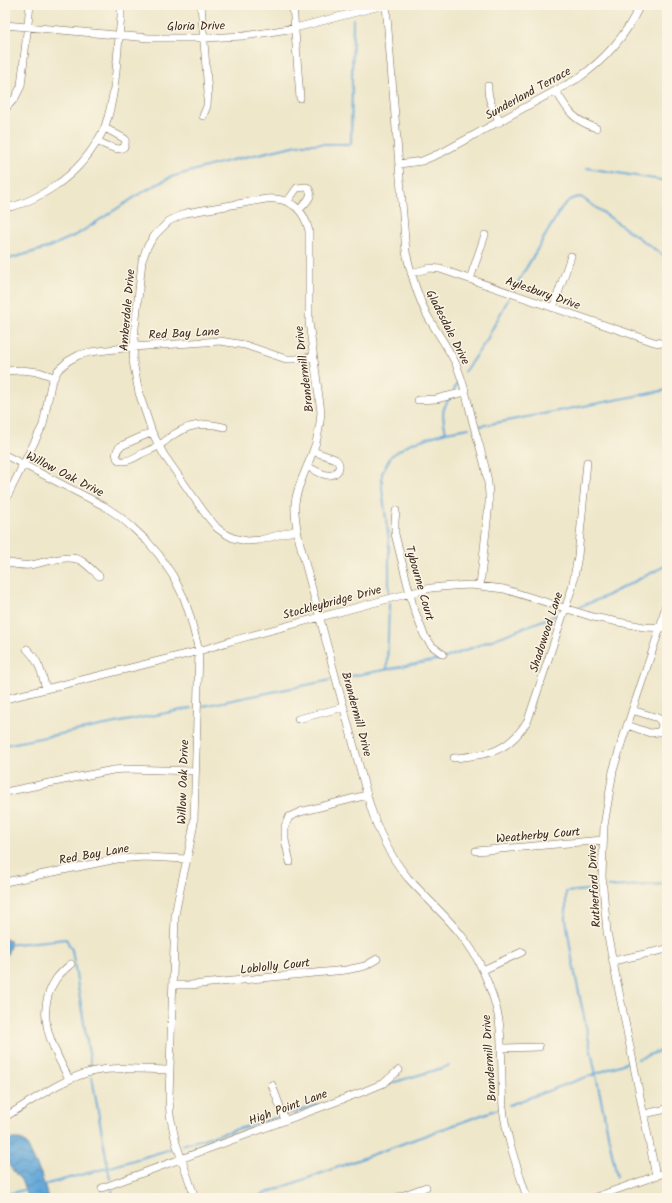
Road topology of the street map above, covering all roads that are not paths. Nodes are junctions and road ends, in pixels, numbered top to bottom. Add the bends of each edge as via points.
1 (30, 5) edge
2 (121, 5) edge
3 (201, 5) edge
4 (293, 5) edge
5 (385, 5) edge
6 (640, 5) edge
7 (5, 24) edge
8 (28, 27) junction
9 (295, 28) junction
10 (119, 35) junction
11 (204, 38) junction
12 (488, 86) dead end
13 (556, 91) junction
14 (300, 98) dead end
15 (5, 109) edge
16 (203, 116) dead end
17 (500, 122) junction
18 (105, 128) junction
19 (596, 128) dead end
20 (97, 141) junction
21 (399, 164) junction
22 (287, 202) junction
23 (297, 207) junction
24 (5, 208) edge
25 (485, 235) dead end
26 (571, 256) dead end
27 (410, 272) junction
28 (470, 279) junction
29 (553, 308) junction
30 (667, 344) edge
31 (133, 348) junction
32 (313, 357) junction
33 (5, 371) edge
34 (54, 377) junction
35 (465, 392) junction
36 (418, 400) dead end
37 (224, 427) dead end
38 (152, 432) junction
39 (159, 445) junction
40 (313, 452) junction
41 (5, 455) edge
42 (587, 462) dead end
43 (24, 465) junction
44 (307, 466) junction
45 (5, 501) edge
46 (396, 511) dead end
47 (297, 530) junction
48 (5, 562) edge
49 (99, 576) dead end
50 (480, 586) junction
51 (411, 593) junction
52 (667, 600) edge
53 (566, 609) junction
54 (319, 617) junction
55 (663, 628) edge
56 (26, 649) dead end
57 (199, 651) junction
58 (443, 654) dead end
59 (46, 689) junction
60 (5, 699) edge
61 (344, 707) junction
62 (632, 710) junction
63 (298, 719) dead end
64 (627, 725) junction
65 (454, 758) dead end
66 (195, 771) junction
67 (5, 792) edge
68 (367, 795) junction
69 (603, 840) junction
70 (476, 851) dead end
71 (188, 859) junction
72 (290, 862) dead end
73 (5, 882) edge
74 (667, 950) edge
75 (522, 952) dead end
76 (377, 960) dead end
77 (613, 961) junction
78 (71, 964) dead end
79 (483, 970) junction
80 (173, 985) junction
81 (538, 1047) dead end
82 (501, 1048) junction
83 (170, 1070) junction
84 (399, 1070) dead end
85 (69, 1079) junction
86 (272, 1085) dead end
87 (667, 1109) edge
88 (644, 1114) junction
89 (5, 1117) edge
90 (285, 1120) junction
91 (181, 1158) junction
92 (667, 1172) edge
93 (656, 1176) junction
94 (426, 1187) dead end
95 (102, 1188) dead end
96 (195, 1198) edge
97 (396, 1198) edge
98 (527, 1198) edge
99 (593, 1198) edge

1 - 8 street
2 - 10 street
3 - 11 street
4 - 9 street
5 - 9 street, Gloria Drive
5 - 21 street, Gladesdale Drive
6 - 13 street, Sunderland Terrace via 630,26 604,58 586,73
7 - 8 street, Gloria Drive
8 - 10 street, Gloria Drive
8 - 15 street via 22,86
9 - 11 street, Gloria Drive via 244,36
9 - 14 street
10 - 11 street, Gloria Drive via 173,39
10 - 18 street via 113,95
11 - 16 street via 208,97
12 - 17 street via 491,106
13 - 17 street, Sunderland Terrace
13 - 19 street via 570,113 578,120
17 - 21 street, Sunderland Terrace via 428,160
18 - 20 street
18 - 20 street via 125,139 124,147 114,149
20 - 24 street via 83,161 62,181 32,199
21 - 27 street, Gladesdale Drive
22 - 23 street, Amberdale Drive
22 - 23 street via 297,188 307,187 311,194 309,199
22 - 31 street, Amberdale Drive via 266,199 194,211 178,216 162,228 152,239 142,261
23 - 32 street, Brandermill Drive via 309,231 309,322
25 - 28 street
26 - 29 street
27 - 28 street, Aylesbury Drive via 440,269
27 - 35 street, Gladesdale Drive via 420,300 458,369
28 - 29 street, Aylesbury Drive
29 - 30 street, Aylesbury Drive via 654,342
31 - 32 street, Red Bay Lane via 220,342 245,345 286,359
31 - 34 street, Red Bay Lane via 79,355 68,361
31 - 38 street, Amberdale Drive via 139,393
32 - 40 street, Brandermill Drive via 321,412
33 - 34 street via 39,372
34 - 43 street, Red Bay Lane via 43,425
35 - 36 street via 436,399
35 - 50 street, Gladesdale Drive via 489,495
37 - 39 street via 209,424 189,426
38 - 39 street, Amberdale Drive
38 - 39 street via 120,446 116,453 117,457 120,461 130,460
39 - 47 street, Amberdale Drive via 204,512 224,533 233,538 254,541
40 - 44 street, Brandermill Drive
40 - 44 street via 335,459 339,468 337,473 327,475
41 - 43 street, Willow Oak Drive
42 - 53 street, Shadowood Lane via 578,556
43 - 45 street, Red Bay Lane
43 - 57 street, Willow Oak Drive via 104,506 147,541 174,576 190,616
44 - 47 street, Brandermill Drive via 295,503
46 - 51 street, Tybourne Court via 395,534
47 - 54 street, Brandermill Drive
48 - 49 street via 29,565 75,558
50 - 51 street, Stockleybridge Drive via 431,588
50 - 53 street, Stockleybridge Drive via 504,590
51 - 54 street, Stockleybridge Drive
51 - 58 street, Tybourne Court via 424,635 432,646
52 - 55 street, Rutherford Drive
53 - 55 street, Stockleybridge Drive via 615,622
53 - 65 street, Shadowood Lane via 532,710 519,734 491,753
54 - 57 street, Stockleybridge Drive
54 - 61 street, Brandermill Drive
55 - 62 street, Rutherford Drive
56 - 59 street via 38,662
57 - 59 street, Stockleybridge Drive
57 - 66 street, Willow Oak Drive
59 - 60 street, Stockleybridge Drive
61 - 63 street
61 - 68 street, Brandermill Drive
62 - 64 street, Rutherford Drive
62 - 64 street via 658,718 663,725 662,728 659,732 650,733
64 - 69 street, Rutherford Drive via 613,771
66 - 67 street via 114,770
66 - 71 street, Willow Oak Drive via 194,821
68 - 72 street via 289,817 285,826 285,840
68 - 79 street, Brandermill Drive via 377,828 398,865 453,924
69 - 70 street, Weatherby Court
69 - 77 street, Rutherford Drive via 604,906
71 - 73 street, Red Bay Lane via 117,859
71 - 80 street, Willow Oak Drive via 175,916
74 - 77 street
75 - 79 street
76 - 80 street, Loblolly Court via 365,966 346,970
77 - 88 street, Rutherford Drive
78 - 85 street via 55,980 45,1017 49,1037
79 - 82 street, Brandermill Drive via 492,991 499,1019
80 - 83 street, Willow Oak Drive
81 - 82 street
82 - 98 street, Brandermill Drive via 505,1120
83 - 85 street via 110,1069 88,1072
83 - 91 street, Willow Oak Drive via 170,1115
84 - 90 street, High Point Lane via 384,1083
85 - 89 street
86 - 90 street
87 - 88 street
88 - 93 street, Rutherford Drive
90 - 91 street, High Point Lane
91 - 95 street, High Point Lane
91 - 96 street, Willow Oak Drive
92 - 93 street
93 - 99 street
94 - 97 street

